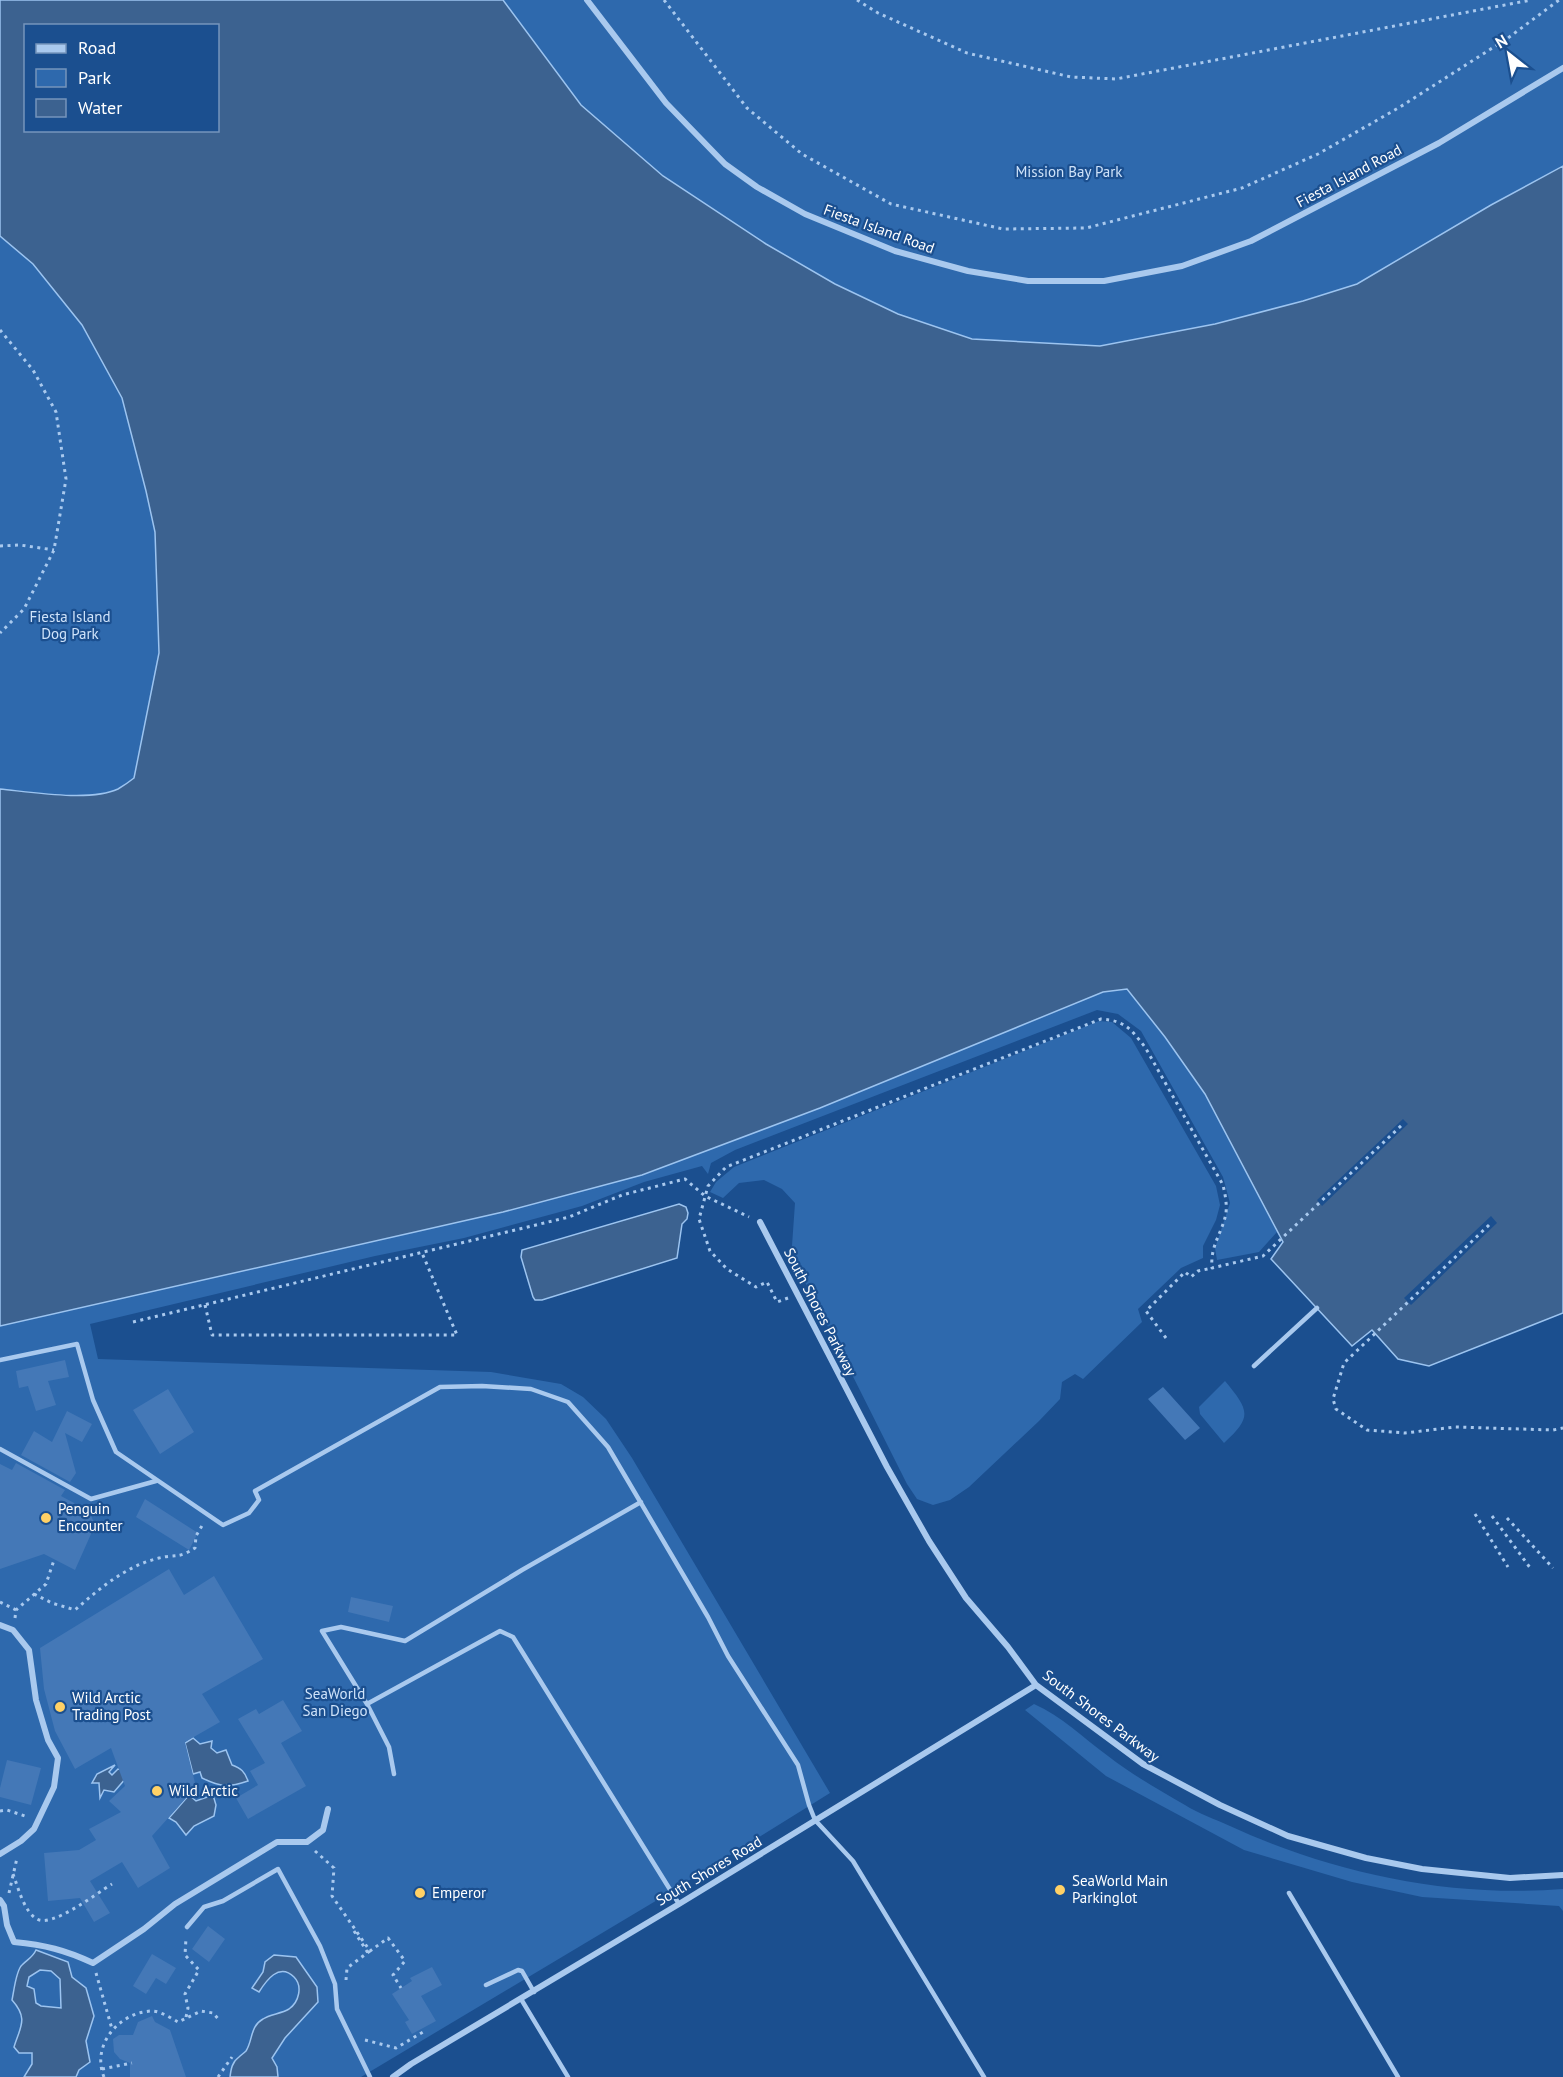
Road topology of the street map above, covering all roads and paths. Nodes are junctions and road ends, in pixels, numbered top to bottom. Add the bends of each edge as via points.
1 (586, 0) edge
2 (664, 0) edge
3 (857, 0) edge
4 (1531, 0) edge
5 (1559, 0) edge
6 (1563, 68) edge
7 (0, 330) edge
8 (0, 546) edge
9 (54, 550) junction
10 (0, 633) edge
11 (1403, 1124) dead end
12 (705, 1196) junction
13 (760, 1222) joint
14 (1489, 1225) dead end
15 (422, 1253) junction
16 (1212, 1268) junction
17 (797, 1294) junction
18 (205, 1305) junction
19 (1317, 1308) dead end
20 (133, 1322) dead end
21 (1166, 1338) dead end
22 (0, 1360) edge
23 (1254, 1366) dead end
24 (1563, 1428) edge
25 (0, 1449) edge
26 (156, 1481) junction
27 (641, 1502) junction
28 (1475, 1514) dead end
29 (209, 1515) junction
30 (1492, 1516) dead end
31 (1507, 1518) dead end
32 (54, 1560) dead end
33 (1508, 1567) dead end
34 (1553, 1568) dead end
35 (1531, 1569) dead end
36 (34, 1594) junction
37 (0, 1602) edge
38 (16, 1610) junction
39 (0, 1625) edge
40 (13, 1630) junction
41 (1036, 1685) junction
42 (367, 1704) junction
43 (394, 1774) dead end
44 (328, 1809) dead end
45 (0, 1811) edge
46 (39, 1818) junction
47 (815, 1820) junction
48 (21, 1841) junction
49 (307, 1842) junction
50 (0, 1854) edge
51 (13, 1874) junction
52 (1563, 1875) edge
53 (112, 1884) dead end
54 (1289, 1893) dead end
55 (2, 1903) edge
56 (679, 1904) junction
57 (187, 1927) joint
58 (369, 1952) junction
59 (93, 1964) junction
60 (486, 1985) dead end
61 (345, 1986) dead end
62 (401, 1988) dead end
63 (534, 1992) junction
64 (521, 1999) junction
65 (185, 2019) junction
66 (220, 2021) dead end
67 (112, 2029) junction
68 (421, 2029) dead end
69 (363, 2039) dead end
70 (232, 2056) dead end
71 (132, 2063) dead end
72 (101, 2069) junction
73 (104, 2077) edge
74 (218, 2077) edge
75 (370, 2077) edge
76 (393, 2077) edge
77 (568, 2077) edge
78 (984, 2077) edge
79 (1398, 2077) edge

1 - 6 street, Fiesta Island Road via 666,103 725,164 757,187 805,214 895,251 968,271 1028,281 1104,281 1182,266 1251,241 1439,143
2 - 5 path via 747,108 802,154 891,204 1003,229 1086,228 1242,188 1318,154 1400,107 1508,38
3 - 4 path via 968,53 1071,77 1116,80
7 - 9 path via 33,370 56,412 66,479
8 - 9 path
9 - 10 path via 24,609
11 - 16 path via 1263,1256
12 - 13 path
12 - 15 path via 685,1179 622,1196 569,1217
12 - 16 path via 708,1186 726,1167 1101,1019 1117,1020 1132,1030 1145,1047 1223,1185 1226,1212 1214,1244
12 - 17 path via 699,1219 710,1251 727,1269 756,1287 767,1282 777,1302
13 - 17 street, South Shores Parkway
14 - 24 path via 1344,1363 1333,1399 1336,1409 1367,1430 1405,1433 1455,1427
15 - 18 path
15 - 18 path via 457,1335 212,1335
16 - 21 path via 1191,1277 1185,1272 1146,1311
17 - 41 street, South Shores Parkway via 929,1541 966,1598
18 - 20 path
19 - 23 lane
22 - 26 lane via 77,1344 93,1400 116,1452
25 - 26 lane via 91,1499
26 - 29 lane
27 - 29 lane via 608,1447 568,1402 531,1389 471,1386 440,1387 255,1491 259,1500 249,1513 223,1525
27 - 42 lane via 405,1641 341,1627 322,1630
27 - 47 lane via 728,1656 798,1765
28 - 33 path
29 - 36 path via 196,1536 195,1548 183,1555 159,1558 128,1569 75,1610
30 - 35 path
31 - 34 path
32 - 36 path via 46,1584
36 - 38 path
37 - 38 path
38 - 40 path
39 - 40 street
40 - 46 street via 29,1650 36,1700 58,1758 54,1787
41 - 47 street, South Shores Road
41 - 52 street, South Shores Parkway via 1143,1764 1288,1836 1422,1869 1510,1878
42 - 43 lane via 389,1746
42 - 56 lane via 500,1631 513,1637
44 - 49 street via 323,1830
45 - 46 path
46 - 48 street
47 - 56 street, South Shores Road
47 - 78 lane via 853,1860
48 - 50 street
48 - 51 path
49 - 58 path via 334,1868 332,1896
49 - 59 street via 277,1842 175,1904
51 - 53 path via 27,1908 36,1919 45,1922
51 - 55 path
54 - 79 lane
55 - 59 street via 14,1942 68,1951
56 - 63 street, South Shores Road
57 - 65 path via 185,1955 199,1970 184,1994 188,2008
57 - 75 lane via 204,1907 223,1901 278,1869 320,1946 334,1984 337,2009
58 - 61 path via 347,1968
58 - 62 path via 388,1938 405,1961 393,1975
59 - 67 path
60 - 63 lane via 518,1970
63 - 64 street, South Shores Road
64 - 76 street, South Shores Road
64 - 77 lane
65 - 66 path via 201,2012 213,2013
65 - 67 path via 178,2022 154,2010 133,2014
67 - 72 path via 102,2046
68 - 69 path via 423,2032 396,2048
70 - 74 path
71 - 72 path
72 - 73 path

